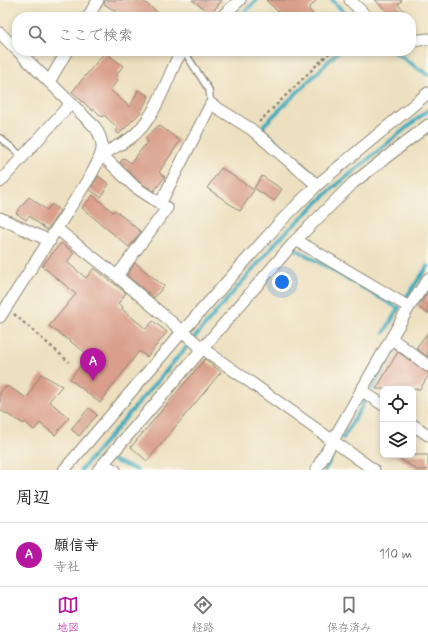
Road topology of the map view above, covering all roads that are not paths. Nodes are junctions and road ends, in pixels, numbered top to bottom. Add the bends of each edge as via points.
1 (98, 0) edge
2 (240, 0) edge
3 (350, 0) edge
4 (91, 12) edge
5 (227, 12) edge
6 (362, 12) edge
7 (0, 32) edge
8 (428, 39) edge
9 (416, 40) edge
10 (12, 44) edge
11 (24, 56) edge
12 (65, 56) edge
13 (179, 56) edge
14 (186, 56) edge
15 (49, 82) junction
16 (428, 92) edge
17 (71, 103) junction
18 (211, 104) junction
19 (428, 125) edge
20 (0, 138) edge
21 (102, 154) junction
22 (23, 156) junction
23 (0, 182) edge
24 (317, 185) junction
25 (160, 204) junction
26 (0, 218) edge
27 (57, 229) junction
28 (296, 240) junction
29 (50, 241) junction
30 (117, 276) junction
31 (428, 279) edge
32 (408, 307) junction
33 (3, 312) edge
34 (184, 333) junction
35 (391, 338) junction
36 (201, 347) junction
37 (428, 366) edge
38 (361, 390) junction
39 (380, 403) edge
40 (416, 427) edge
41 (428, 435) edge
42 (332, 439) junction
43 (100, 467) edge
44 (64, 470) edge
45 (115, 470) edge
46 (316, 470) edge
47 (374, 470) edge

1 - 4 street
2 - 5 street
3 - 6 street
7 - 10 street
8 - 9 street
11 - 15 street
12 - 15 street
13 - 21 street via 141,128 128,140
14 - 18 lane via 209,90
15 - 17 street
16 - 24 street
17 - 21 street via 101,136
17 - 22 street
18 - 24 street via 251,129
18 - 25 street
19 - 28 street via 353,183
20 - 22 lane
21 - 25 street via 135,188
21 - 27 street
22 - 23 street
24 - 34 street via 256,248
25 - 30 street via 167,208
26 - 29 street
27 - 29 street
27 - 30 street
28 - 32 street
28 - 36 street
29 - 33 street
30 - 34 street
31 - 32 street
32 - 35 street
34 - 36 street
34 - 44 street
35 - 37 street
35 - 38 street
36 - 42 street
36 - 43 street
38 - 39 street
38 - 42 street
40 - 41 street
42 - 46 street
42 - 47 street
43 - 45 street

